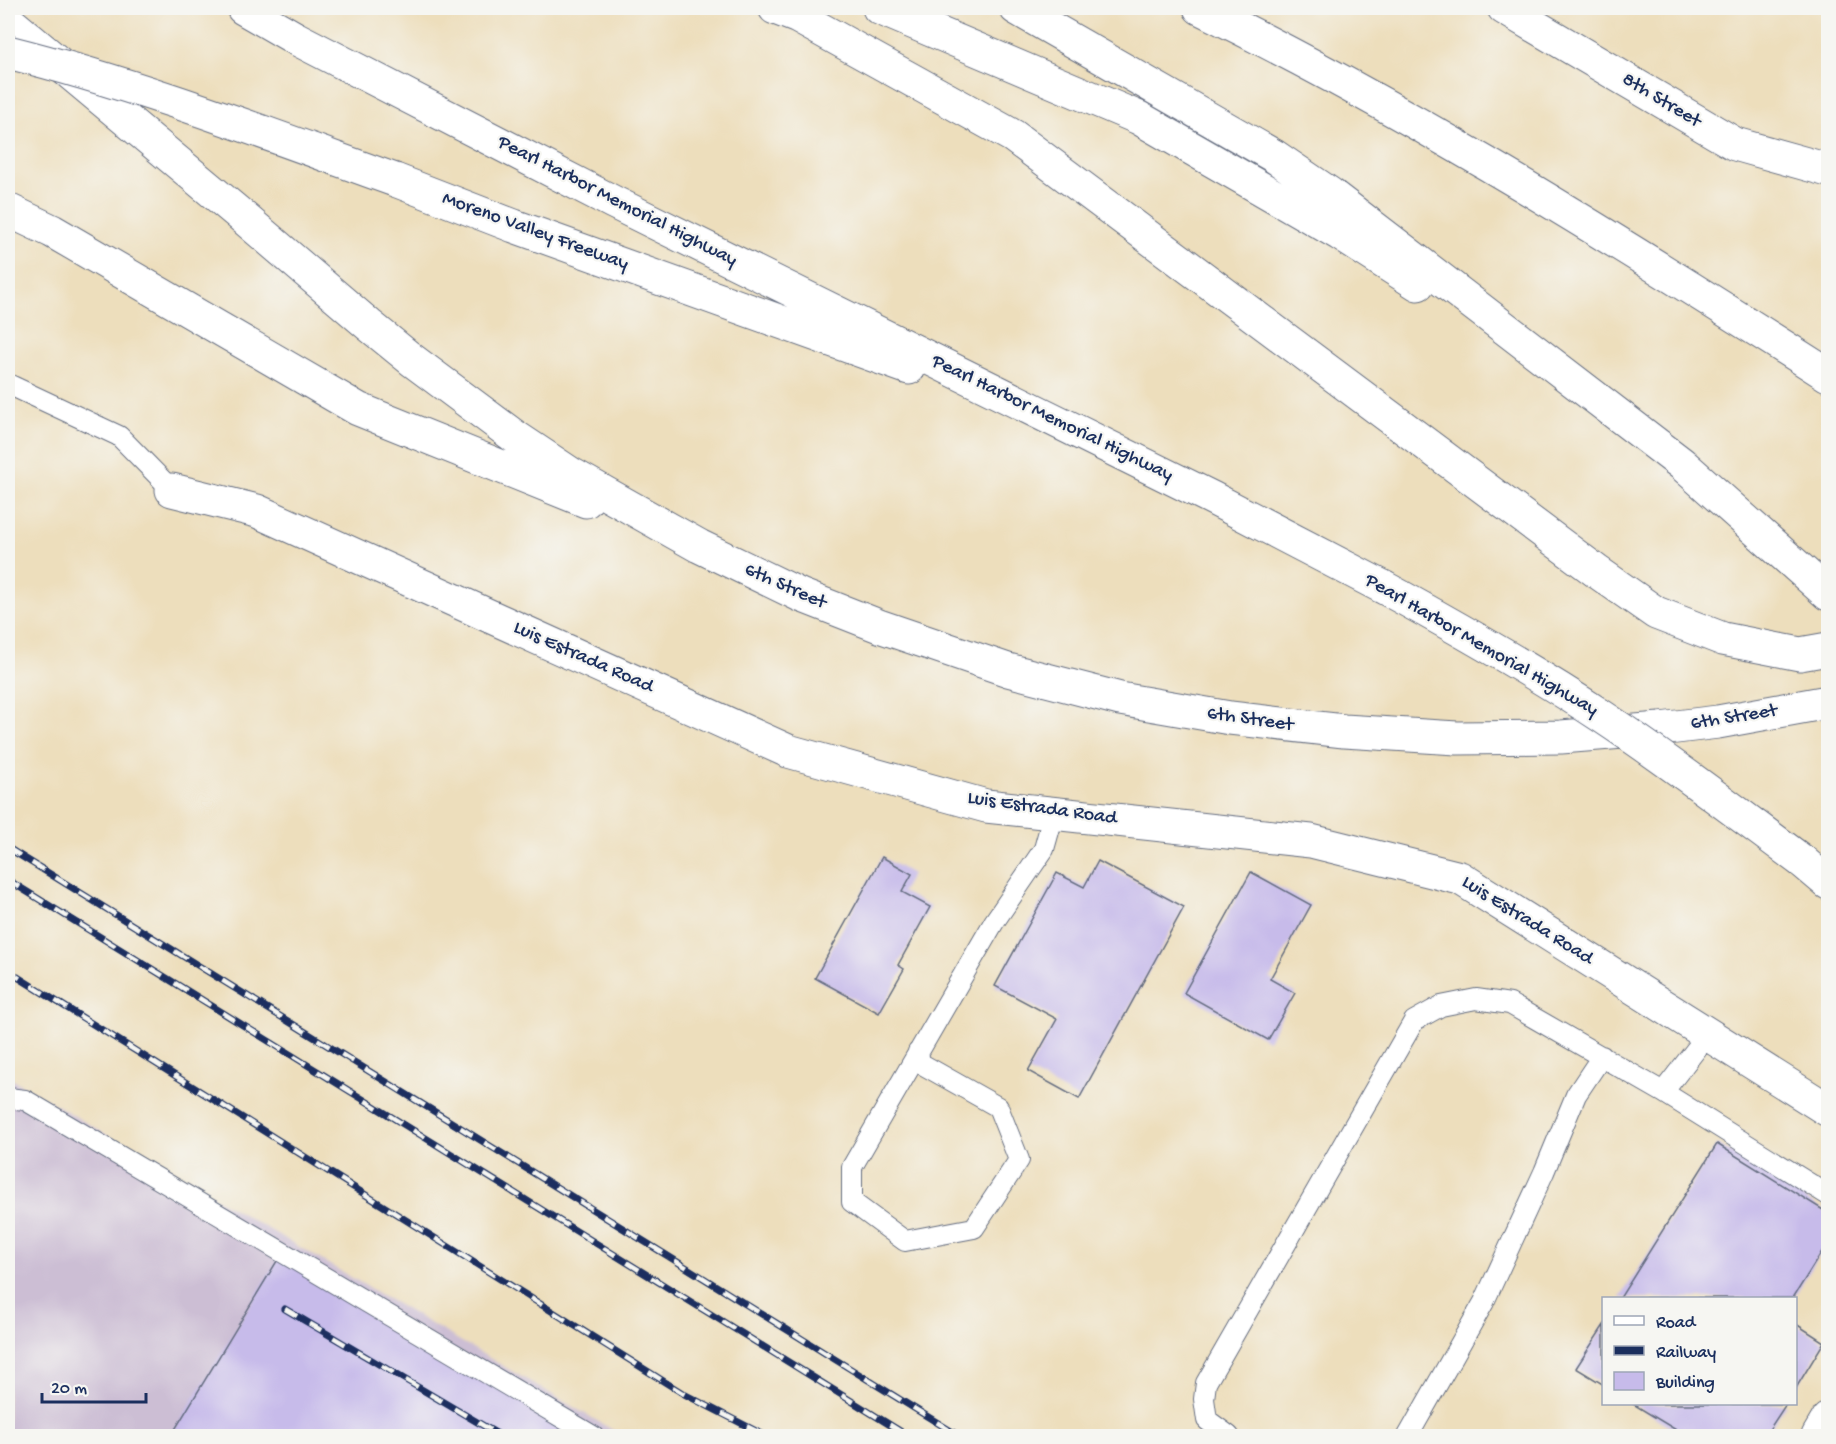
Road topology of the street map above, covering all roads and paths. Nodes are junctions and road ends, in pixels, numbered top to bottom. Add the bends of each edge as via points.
1 (243, 8) edge
2 (775, 8) edge
3 (879, 8) edge
4 (1016, 8) edge
5 (1200, 8) edge
6 (1504, 8) edge
7 (8, 21) edge
8 (8, 52) edge
9 (1828, 170) edge
10 (8, 210) edge
11 (1828, 375) edge
12 (8, 384) edge
13 (1624, 421) junction
14 (1059, 422) junction
15 (172, 490) joint
16 (699, 546) junction
17 (1828, 594) edge
18 (1828, 649) edge
19 (1828, 702) edge
20 (1053, 813) junction
21 (1828, 883) edge
22 (1708, 1034) junction
23 (918, 1052) junction
24 (1602, 1056) junction
25 (1663, 1092) junction
26 (8, 1098) edge
27 (1828, 1110) edge
28 (1828, 1195) edge
29 (1828, 1419) edge
30 (594, 1437) edge
31 (1229, 1437) edge
32 (1408, 1437) edge
33 (1818, 1437) edge

1 - 14 main road, Pearl Harbor Memorial Highway via 613,202
2 - 18 main road via 1013,136 1656,614 1723,639 1800,654
3 - 13 main road via 1139,118 1340,234
4 - 13 main road via 1274,156 1330,194
5 - 11 main road via 1281,47 1439,135
6 - 9 main road, 8th Street via 1735,144
7 - 16 main road via 412,360 570,474
8 - 14 main road, Moreno Valley Freeway, bridge via 168,98
10 - 16 main road via 62,237 358,409
12 - 15 lane via 119,436
13 - 17 main road via 1682,464
14 - 21 main road, Pearl Harbor Memorial Highway, bridge via 1383,587 1503,655 1603,717
15 - 20 main road, Luis Estrada Road via 257,511 788,751 986,806
16 - 19 main road, 6th Street via 835,609 1008,670 1120,699 1230,718 1420,736 1561,737 1718,722
20 - 22 main road, Luis Estrada Road via 1311,841 1460,878
20 - 23 lane via 1044,849 994,922
22 - 25 lane
22 - 27 main road, Luis Estrada Road
23 - 23 lane via 852,1167 852,1202 905,1241 974,1228 1019,1160 998,1107 920,1063
24 - 25 lane
24 - 31 lane via 1510,1004 1476,999 1441,1006 1414,1021 1206,1383 1207,1420
24 - 32 lane via 1576,1095 1484,1302
25 - 28 lane
26 - 30 lane via 25,1100
29 - 33 main road

